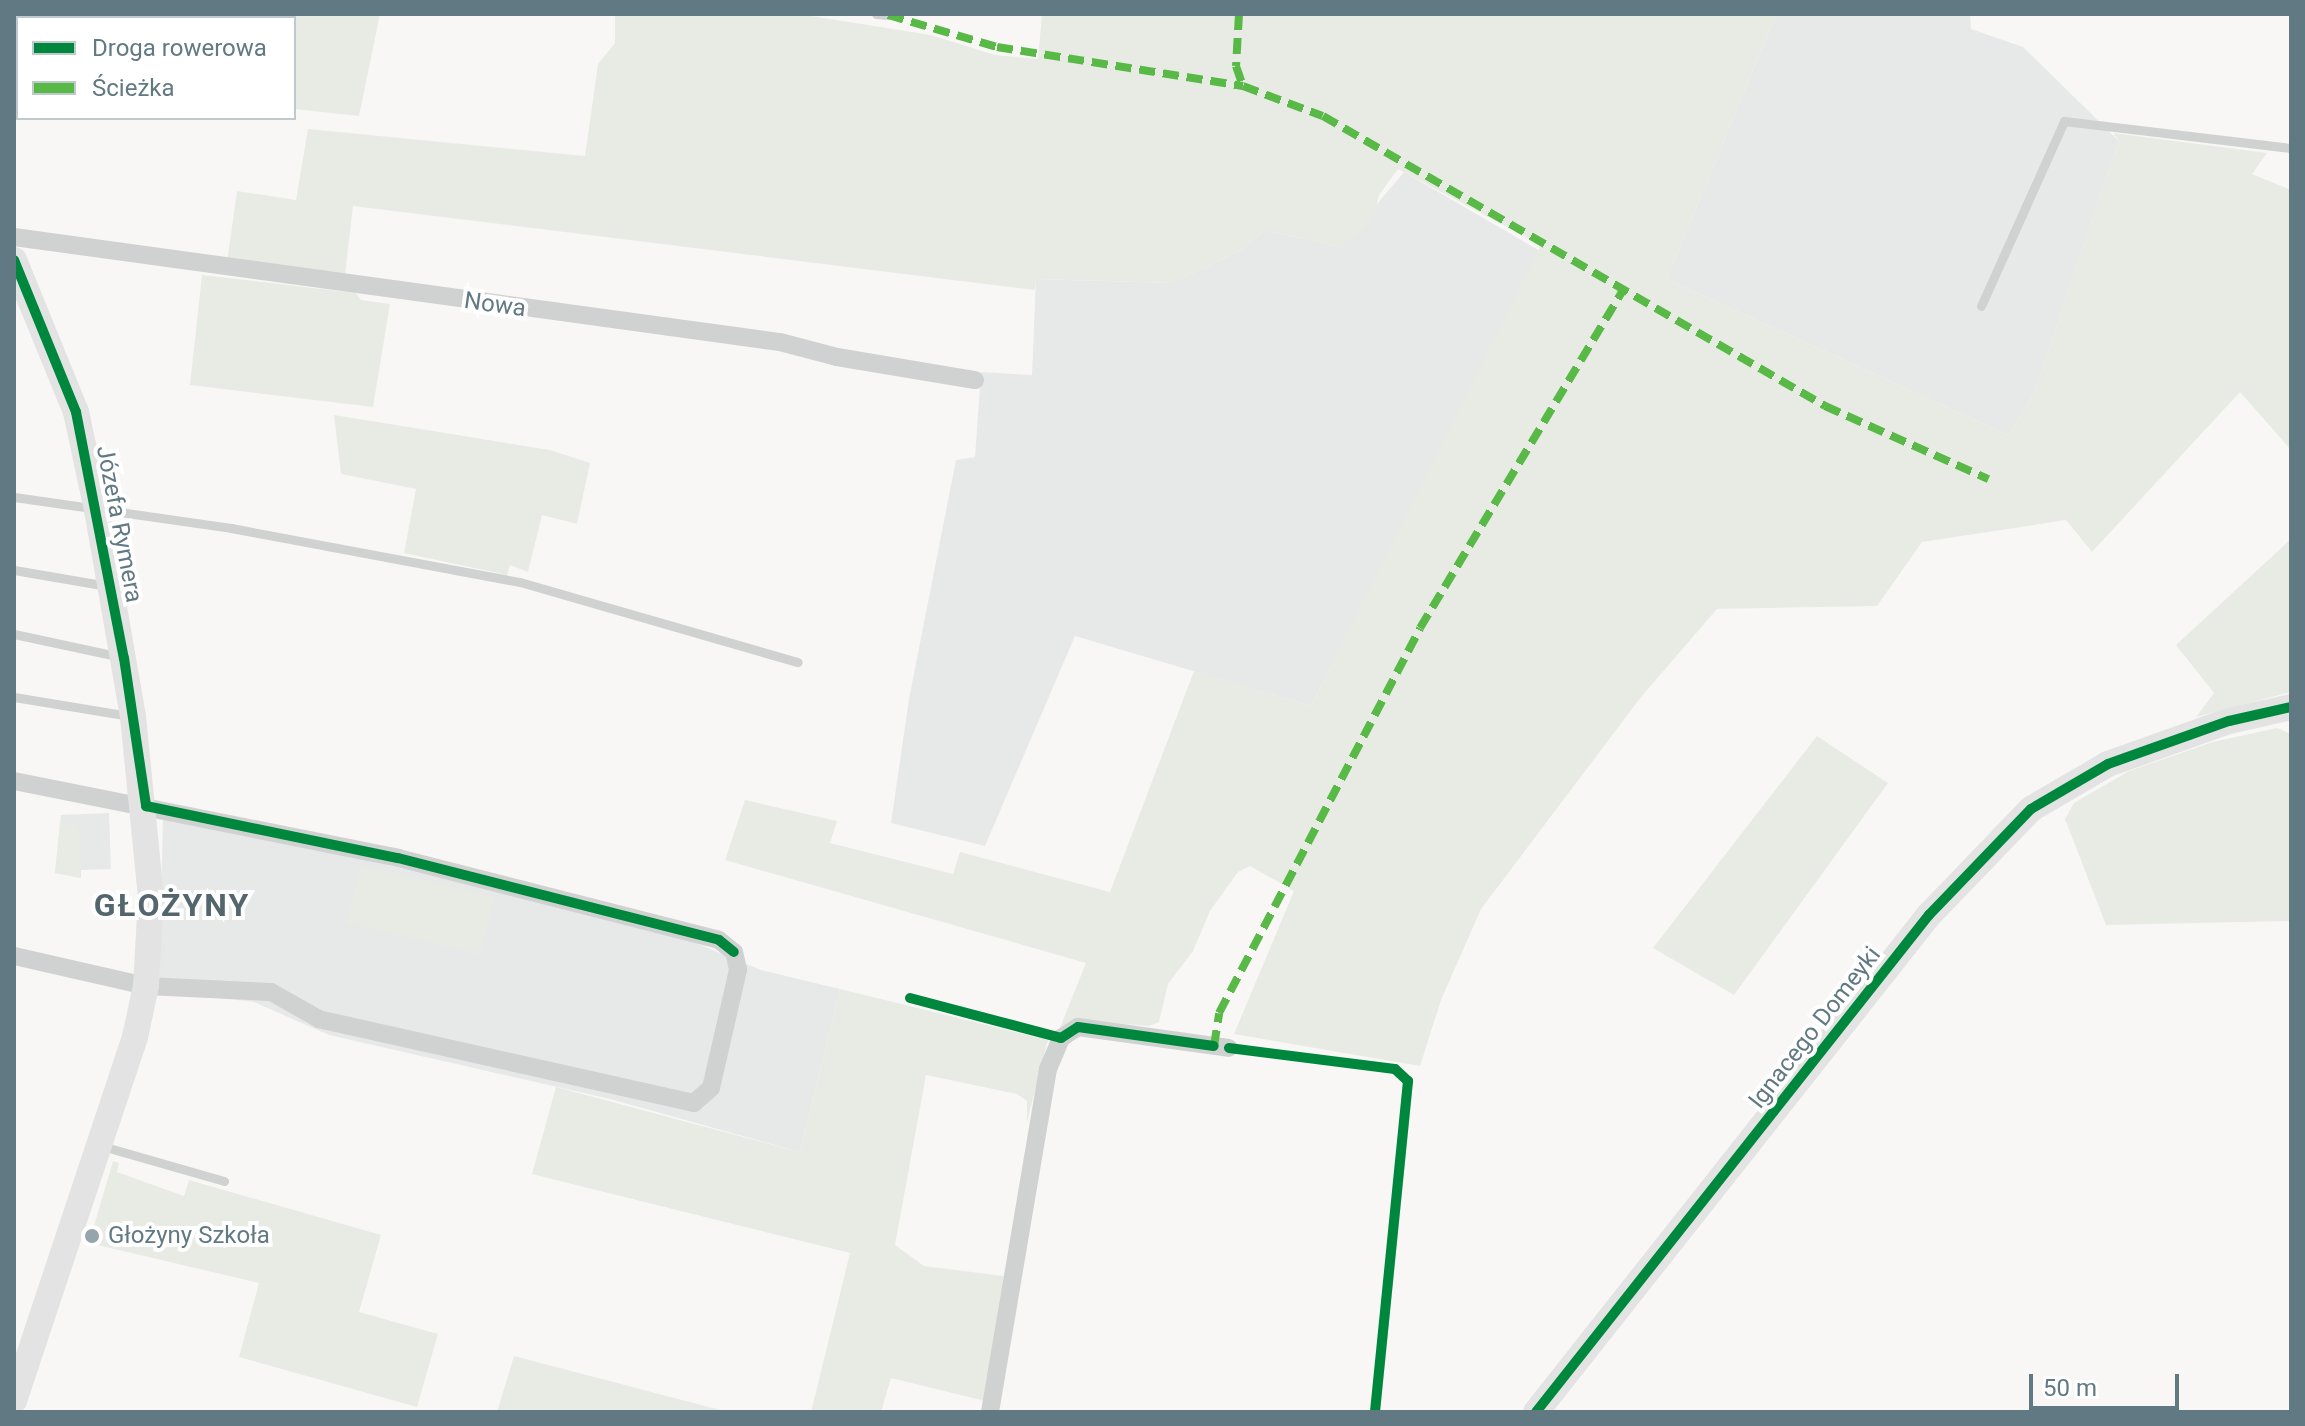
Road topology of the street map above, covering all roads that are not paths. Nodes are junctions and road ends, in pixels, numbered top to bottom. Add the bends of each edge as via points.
1 (876, 14) edge
2 (888, 15) edge
3 (2291, 148) edge
4 (14, 237) edge
5 (14, 260) edge
6 (1981, 306) dead end
7 (975, 380) dead end
8 (14, 497) edge
9 (97, 510) junction
10 (14, 570) edge
11 (111, 586) junction
12 (14, 634) edge
13 (124, 658) junction
14 (798, 662) dead end
15 (14, 697) edge
16 (2291, 707) edge
17 (133, 717) junction
18 (14, 781) edge
19 (146, 806) junction
20 (14, 956) edge
21 (146, 986) junction
22 (1229, 1048) dead end
23 (1395, 1069) dead end
24 (102, 1146) junction
25 (224, 1181) dead end
26 (14, 1400) edge
27 (990, 1412) edge
28 (1375, 1412) edge
29 (1536, 1412) edge

1 - 2 lane
3 - 6 lane via 2064,121
4 - 7 street, Nowa via 780,342
5 - 9 street, Józefa Rymera via 76,412
8 - 9 lane
9 - 11 street, Józefa Rymera
9 - 14 lane via 231,528 520,582
10 - 11 lane
11 - 13 street, Józefa Rymera
12 - 13 lane
13 - 17 street, Józefa Rymera
15 - 17 lane
16 - 29 street, Ignacego Domeyki via 2182,736 2108,764 2031,809 1929,915
17 - 19 street, Józefa Rymera
18 - 19 street
19 - 21 street, Józefa Rymera via 151,897
19 - 21 street via 398,858 719,940 734,952 738,970 711,1088 694,1103 319,1019 271,992
20 - 21 street
21 - 24 street, Józefa Rymera
22 - 27 street via 1078,1027 1061,1038 1048,1069
23 - 28 lane via 1408,1081
24 - 25 lane
24 - 26 street, Józefa Rymera

